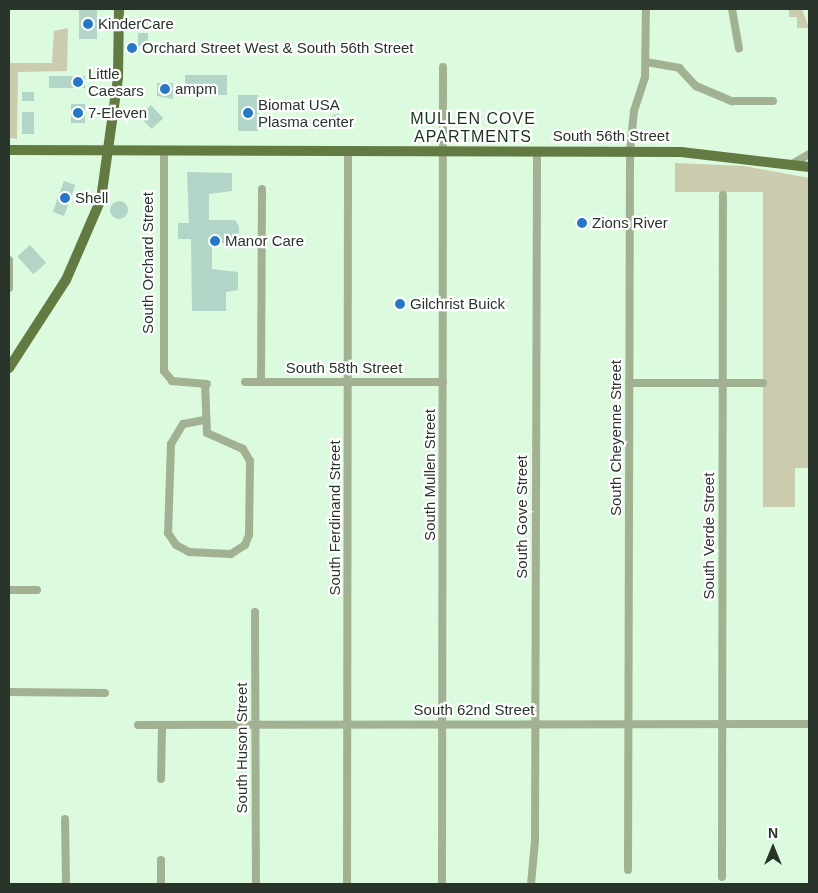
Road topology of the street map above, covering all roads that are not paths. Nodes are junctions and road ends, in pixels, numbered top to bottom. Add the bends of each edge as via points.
1 (119, 9) edge
2 (646, 9) edge
3 (732, 9) edge
4 (739, 48) dead end
5 (646, 62) junction
6 (443, 67) dead end
7 (773, 101) dead end
8 (9, 150) edge
9 (111, 151) junction
10 (164, 151) junction
11 (348, 151) junction
12 (444, 151) junction
13 (537, 151) junction
14 (630, 151) junction
15 (809, 154) edge
16 (792, 164) junction
17 (809, 168) edge
18 (262, 190) dead end
19 (723, 195) dead end
20 (9, 260) edge
21 (9, 288) edge
22 (9, 368) edge
23 (245, 382) dead end
24 (261, 382) junction
25 (348, 382) junction
26 (443, 382) junction
27 (723, 382) junction
28 (763, 382) dead end
29 (629, 383) junction
30 (204, 420) junction
31 (9, 590) edge
32 (37, 590) dead end
33 (255, 612) dead end
34 (9, 692) edge
35 (105, 693) dead end
36 (348, 723) junction
37 (536, 723) junction
38 (256, 724) junction
39 (444, 724) junction
40 (628, 724) junction
41 (722, 724) junction
42 (809, 724) edge
43 (138, 725) dead end
44 (162, 725) junction
45 (161, 779) dead end
46 (65, 819) dead end
47 (161, 860) dead end
48 (628, 870) dead end
49 (722, 877) dead end
50 (66, 884) edge
51 (161, 884) edge
52 (256, 884) edge
53 (348, 884) edge
54 (442, 884) edge
55 (530, 884) edge

1 - 9 main road
2 - 5 street, South Cheyenne Street
3 - 4 street
5 - 7 street via 679,68 699,88 732,101
5 - 14 street, South Cheyenne Street
6 - 12 street, South Mullen Street
8 - 9 main road, South 56th Street
9 - 10 main road, South 56th Street
9 - 22 main road via 101,199 82,250
10 - 11 main road, South 56th Street
10 - 30 street, South Orchard Street via 165,376 172,381 206,384
11 - 12 main road, South 56th Street
11 - 25 street, South Ferdinand Street
12 - 13 main road, South 56th Street
12 - 26 street, South Mullen Street
13 - 14 main road, South 56th Street
13 - 37 street, South Gove Street
14 - 16 main road, South 56th Street via 714,153
14 - 29 street, South Cheyenne Street
15 - 16 street
16 - 17 main road, South 56th Street
18 - 24 street
19 - 27 street, South Verde Street
20 - 21 street via 12,274
23 - 24 street, South 58th Street
24 - 25 street, South 58th Street
25 - 26 street, South 58th Street
25 - 36 street, South Ferdinand Street
26 - 39 street, South Mullen Street
27 - 28 street
27 - 29 street
27 - 41 street, South Verde Street
29 - 40 street, South Cheyenne Street
30 - 30 street via 210,436 243,449 250,461 249,532 245,545 231,554 189,552 176,545 168,534 171,444 183,424
31 - 32 street
33 - 38 street, South Huson Street
34 - 35 street
36 - 38 street, South 62nd Street
36 - 39 street, South 62nd Street
36 - 53 street, South Ferdinand Street
37 - 39 street, South 62nd Street
37 - 40 street, South 62nd Street
37 - 55 street, South Gove Street
38 - 44 street, South 62nd Street
38 - 52 street, South Huson Street
39 - 54 street, South Mullen Street
40 - 41 street, South 62nd Street
40 - 48 street, South Cheyenne Street
41 - 42 street, South 62nd Street
41 - 49 street, South Verde Street
43 - 44 street, South 62nd Street
44 - 45 street
46 - 50 street
47 - 51 street

